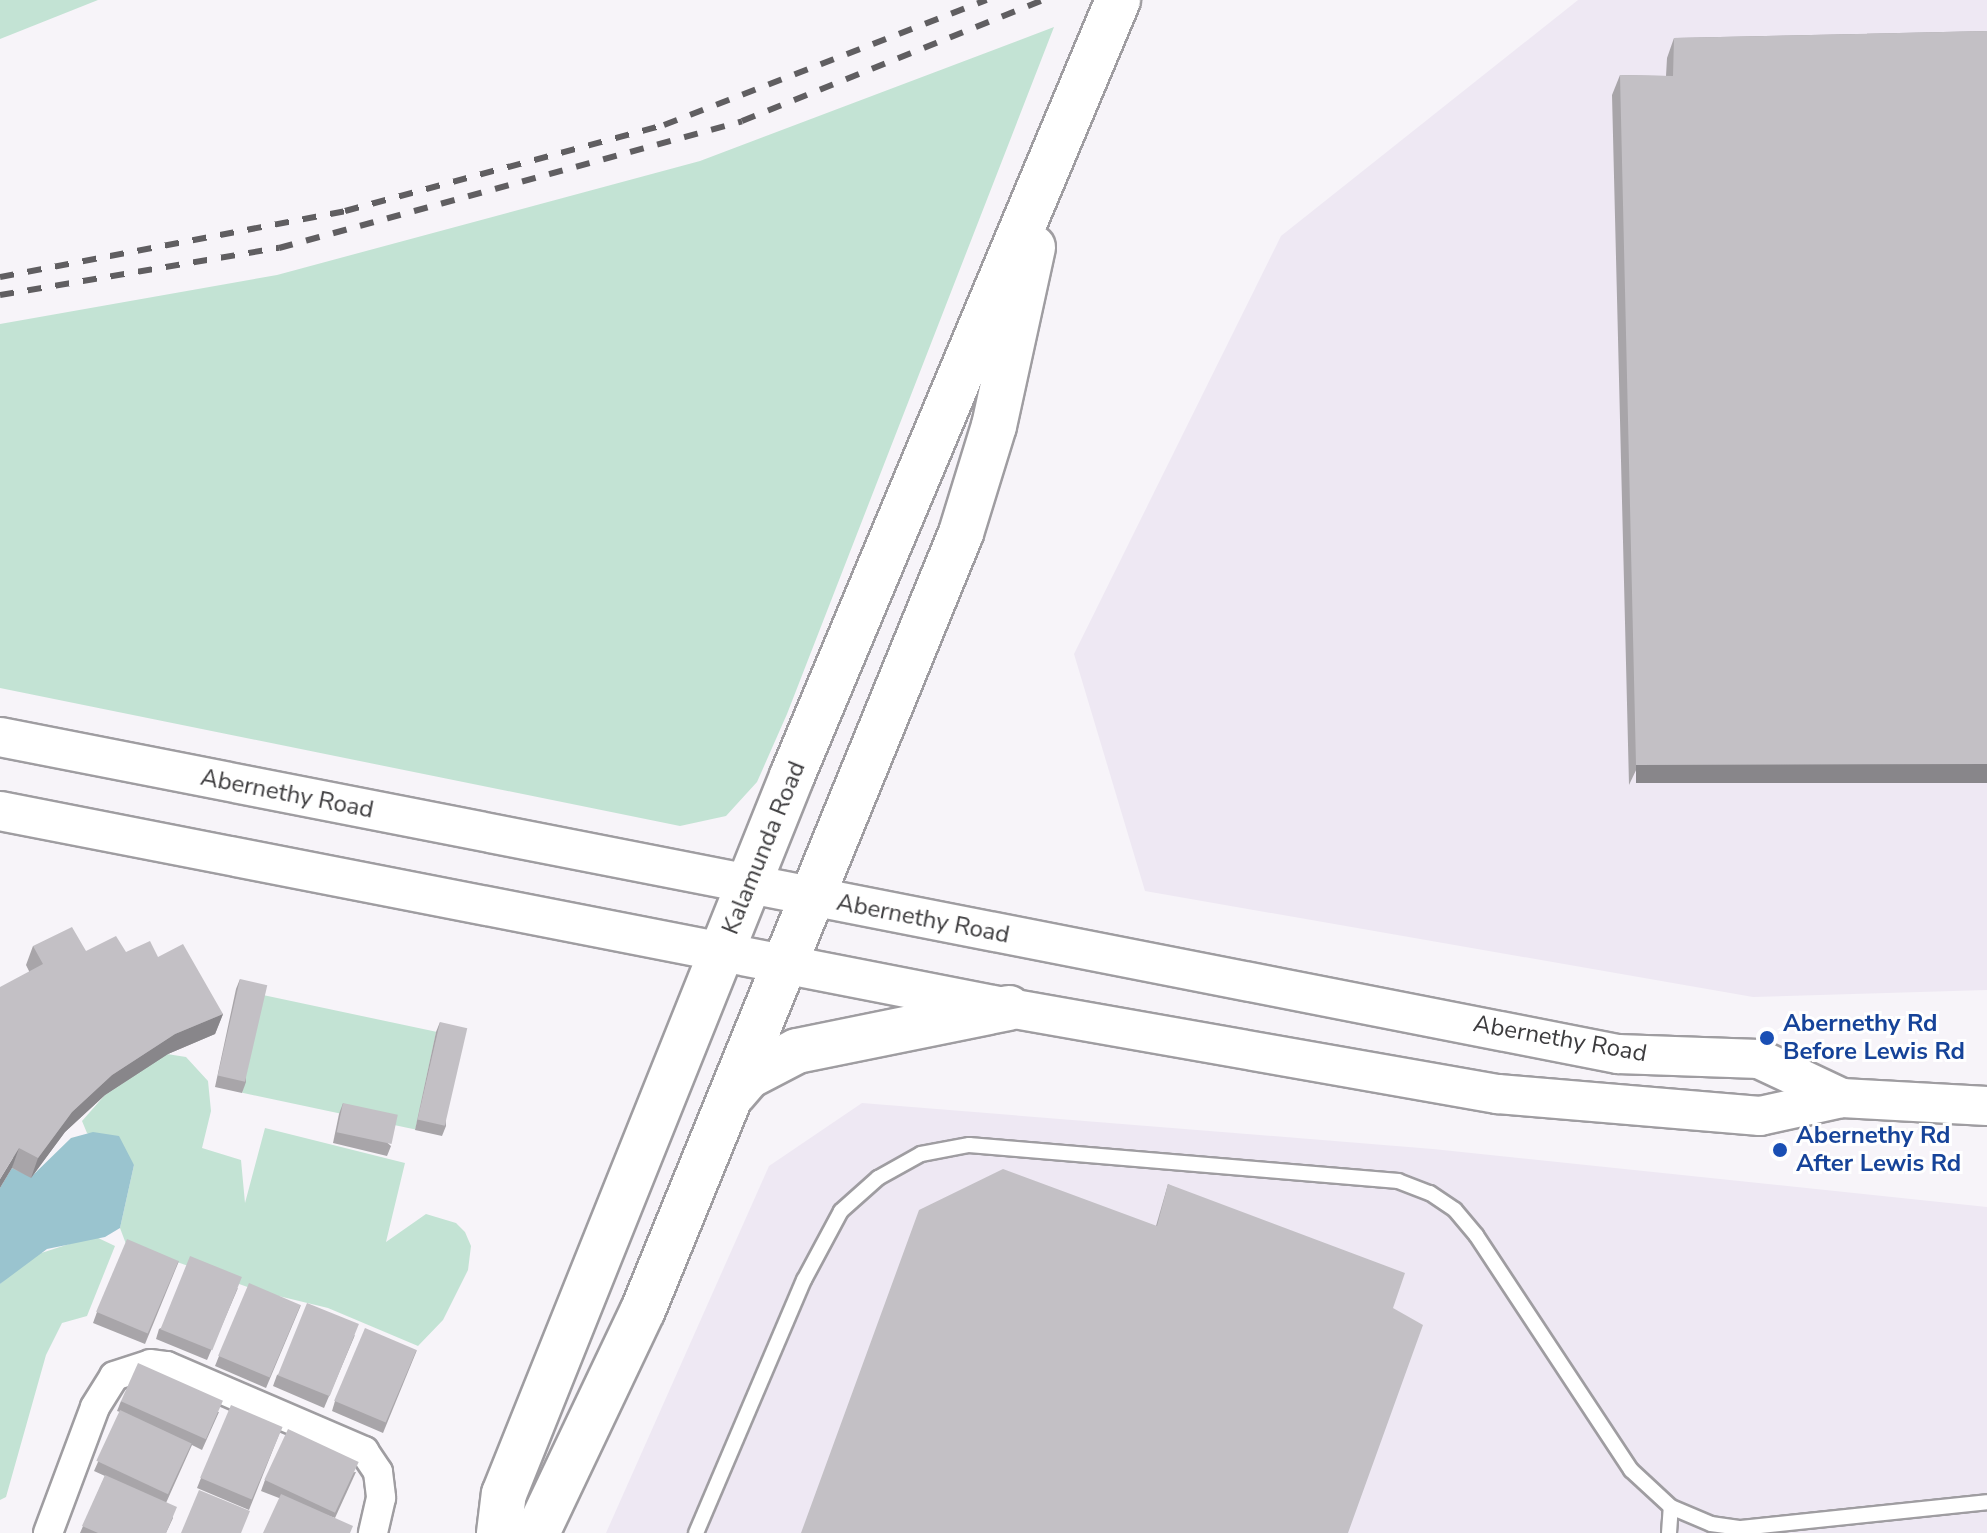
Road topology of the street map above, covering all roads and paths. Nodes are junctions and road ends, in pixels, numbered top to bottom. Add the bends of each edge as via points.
1 (1118, 0) edge
2 (1050, 171) junction
3 (0, 737) edge
4 (0, 811) edge
5 (749, 885) junction
6 (810, 896) junction
7 (722, 952) junction
8 (783, 964) junction
9 (1009, 1008) junction
10 (730, 1097) junction
11 (1842, 1098) junction
12 (1987, 1106) edge
13 (1987, 1502) edge
14 (1671, 1507) junction
15 (48, 1533) edge
16 (373, 1533) edge
17 (499, 1533) edge
18 (537, 1533) edge
19 (696, 1533) edge
20 (1669, 1533) edge

1 - 2 main road, Kalamunda Road
2 - 5 main road, Kalamunda Road via 980,319
2 - 6 main road, Kalamunda Road via 994,426 961,533
3 - 5 main road, Abernethy Road
4 - 7 main road, Abernethy Road
5 - 6 main road, Abernethy Road
5 - 7 main road, Kalamunda Road
6 - 8 main road, Kalamunda Road
6 - 11 main road, Abernethy Road via 1618,1054 1759,1059
7 - 8 main road, Abernethy Road
7 - 17 main road, Kalamunda Road via 504,1494
8 - 9 main road, Abernethy Road
8 - 10 main road, Kalamunda Road
9 - 10 main road via 797,1051 749,1076
9 - 11 main road, Abernethy Road via 1498,1094 1760,1116
10 - 18 main road, Kalamunda Road via 643,1310
11 - 12 main road, Abernethy Road
13 - 14 lane via 1741,1528 1711,1524
14 - 19 lane via 1631,1470 1476,1235 1455,1210 1430,1193 1398,1181 969,1145 921,1154 878,1178 841,1211 804,1280
14 - 20 lane
15 - 16 street via 107,1387 131,1367 150,1364 167,1366 364,1451 378,1472 381,1498

